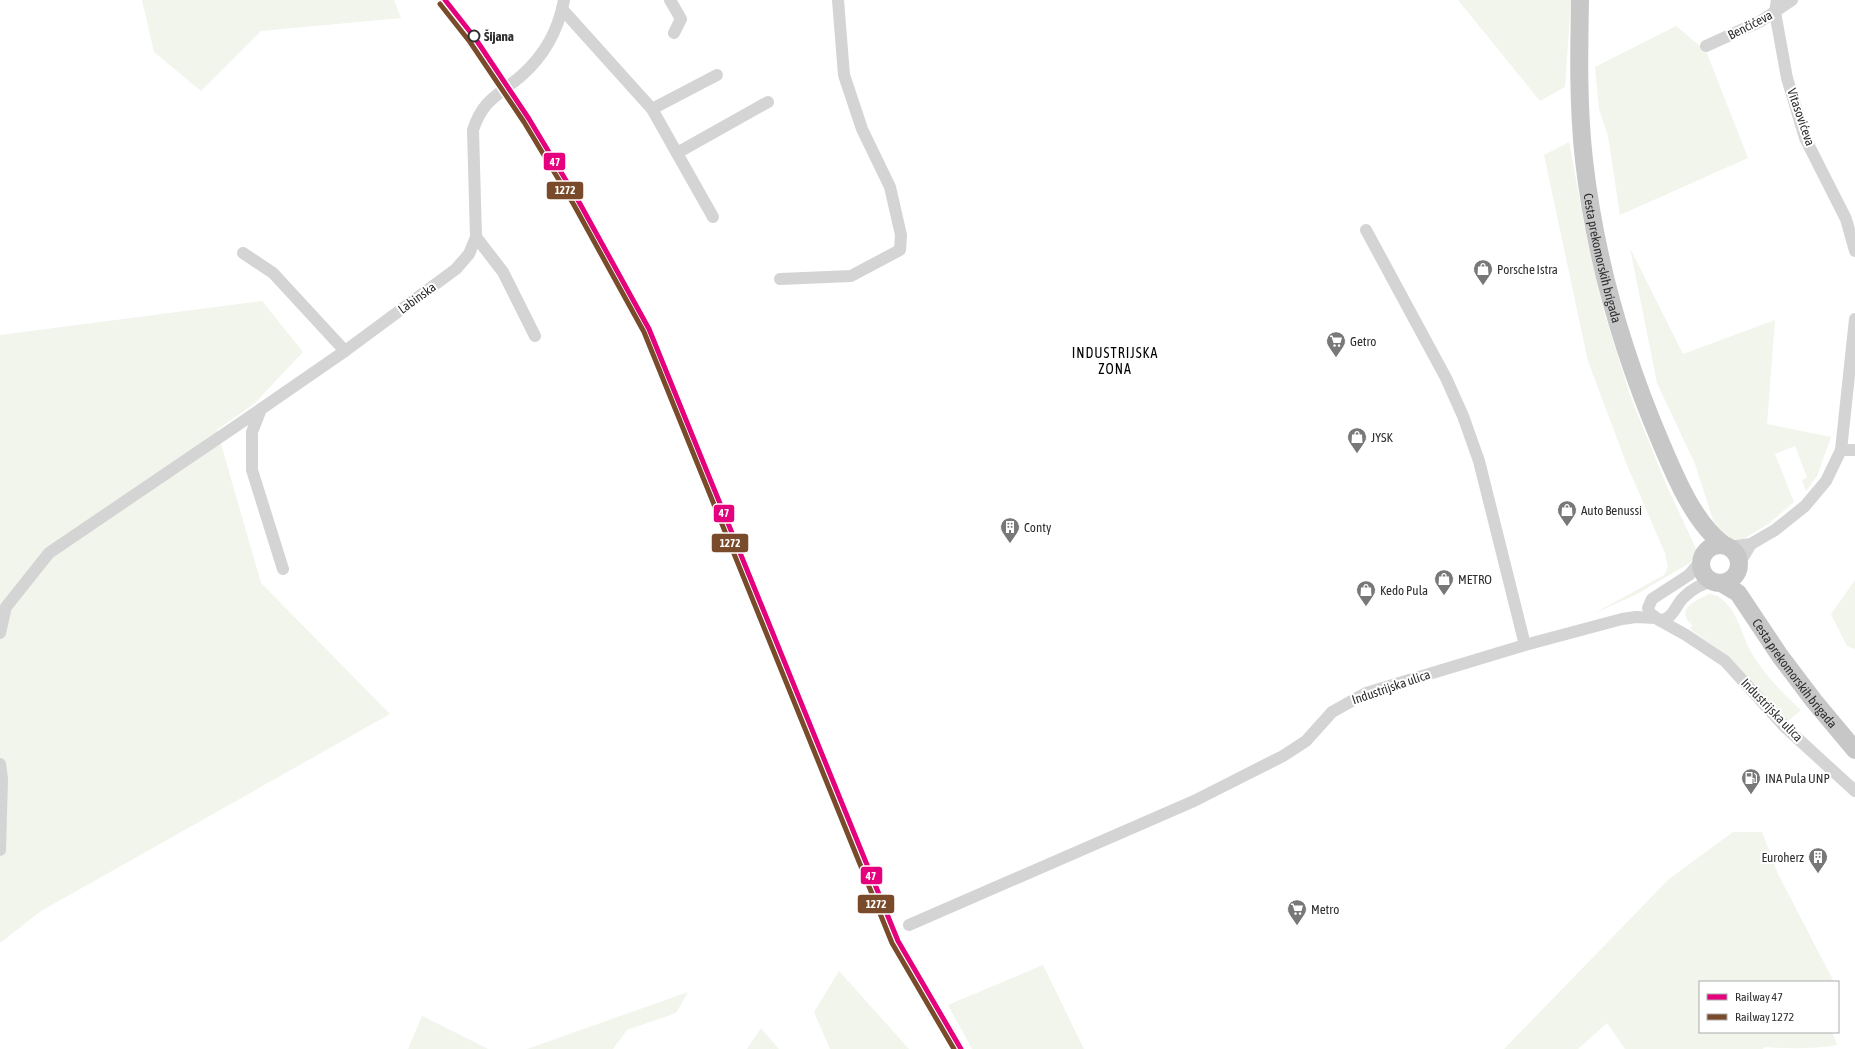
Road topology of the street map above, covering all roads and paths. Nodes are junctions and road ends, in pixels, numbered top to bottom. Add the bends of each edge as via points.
1 (670, 0) edge
2 (838, 0) edge
3 (1580, 0) edge
4 (1792, 0) edge
5 (563, 5) edge
6 (1776, 6) edge
7 (674, 33) dead end
8 (1706, 46) dead end
9 (716, 75) dead end
10 (768, 102) dead end
11 (652, 109) junction
12 (676, 153) junction
13 (713, 217) dead end
14 (1366, 230) dead end
15 (476, 237) junction
16 (1855, 251) edge
17 (243, 253) dead end
18 (780, 279) dead end
19 (1855, 319) edge
20 (535, 336) dead end
21 (345, 351) junction
22 (261, 409) junction
23 (1841, 450) junction
24 (1855, 450) edge
25 (1689, 502) junction
26 (1751, 544) junction
27 (1726, 546) junction
28 (1702, 558) junction
29 (1738, 567) junction
30 (282, 570) dead end
31 (1717, 582) junction
32 (1738, 593) junction
33 (1652, 599) junction
34 (1673, 613) junction
35 (1622, 619) junction
36 (1657, 619) junction
37 (0, 633) edge
38 (1686, 635) junction
39 (1526, 645) junction
40 (1855, 750) edge
41 (0, 764) edge
42 (1855, 791) edge
43 (0, 850) edge
44 (909, 925) dead end

1 - 7 street via 681,19
2 - 18 street via 844,75 862,129 890,187 900,235 900,250 851,276
3 - 25 main road, Cesta prekomorskih brigada via 1578,85 1584,161 1596,230 1613,307 1644,401
4 - 6 street, Benčićeva
5 - 11 street
5 - 15 street, Labinska via 554,35 544,52 522,75 495,95 478,115 473,130
6 - 8 street, Benčićeva via 1760,21
6 - 16 street, Vitasovićeva via 1787,78 1805,138 1846,219
9 - 11 street
10 - 12 street
11 - 12 street
12 - 13 street
14 - 39 street via 1446,378 1463,416 1479,461
15 - 20 street via 503,272
15 - 21 street, Labinska via 469,254 456,269
17 - 21 street via 273,273
19 - 23 street
21 - 22 street, Labinska
22 - 30 street via 252,432 252,470
22 - 37 street, Labinska via 50,552 6,607
23 - 24 street
23 - 26 street via 1826,480 1805,506
25 - 27 main road, Cesta prekomorskih brigada via 1712,535
25 - 28 main road, Cesta prekomorskih brigada via 1703,546
26 - 27 street
26 - 29 street
27 - 28 main road via 1712,547
27 - 29 main road via 1736,554
28 - 31 main road via 1704,573
28 - 33 street, Industrijska ulica via 1689,575
29 - 31 main road via 1731,579
29 - 32 main road
31 - 32 main road, Cesta prekomorskih brigada
31 - 34 street via 1706,582 1687,594
32 - 40 main road, Cesta prekomorskih brigada via 1809,695
33 - 35 street, Industrijska ulica
33 - 36 street via 1648,608
34 - 36 street via 1668,618
34 - 38 street, Industrijska ulica
35 - 36 street, Industrijska ulica
35 - 39 street, Industrijska ulica
36 - 38 street, Industrijska ulica
38 - 42 street, Industrijska ulica via 1733,669 1785,727
39 - 44 street, Industrijska ulica via 1366,693 1332,712 1306,741 1294,749 1184,805
41 - 43 street

